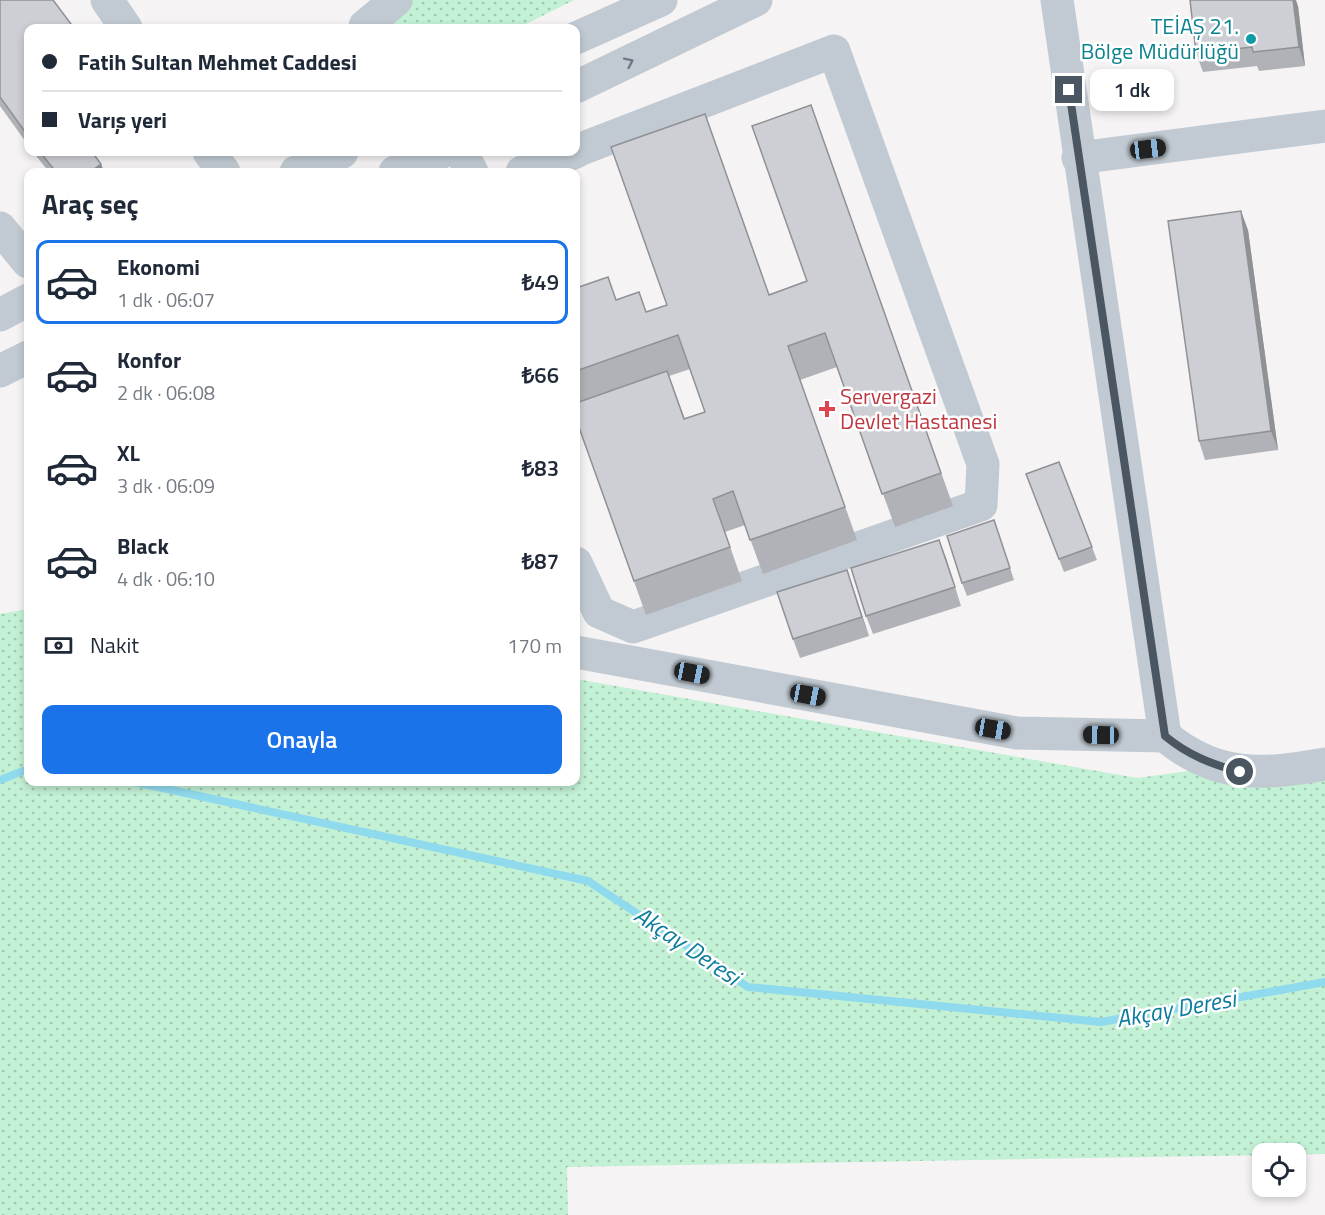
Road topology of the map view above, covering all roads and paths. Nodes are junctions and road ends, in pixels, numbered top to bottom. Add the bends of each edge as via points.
1 (106, 0) edge
2 (396, 0) edge
3 (661, 0) edge
4 (756, 0) edge
5 (1057, 0) edge
6 (362, 18) edge
7 (123, 24) edge
8 (580, 36) edge
9 (580, 85) edge
10 (1325, 126) edge
11 (580, 149) edge
12 (333, 156) edge
13 (433, 156) edge
14 (563, 156) edge
15 (1078, 158) junction
16 (305, 168) edge
17 (405, 168) edge
18 (532, 168) edge
19 (0, 228) edge
20 (24, 257) edge
21 (24, 302) edge
22 (0, 315) edge
23 (24, 359) edge
24 (0, 371) edge
25 (580, 572) edge
26 (580, 653) edge
27 (1165, 736) junction
28 (1325, 764) edge

1 - 7 street
2 - 6 street
3 - 8 street
9 -> 4 street
5 - 15 street
10 - 15 street
11 - 25 street via 834,51 983,464 981,505 633,627 599,612
12 - 16 street
13 - 17 street
14 - 18 street
15 - 27 street
19 - 20 street
21 - 22 street
23 - 24 street
26 - 27 street via 1017,733
27 - 28 street via 1185,752 1240,772 1273,773

